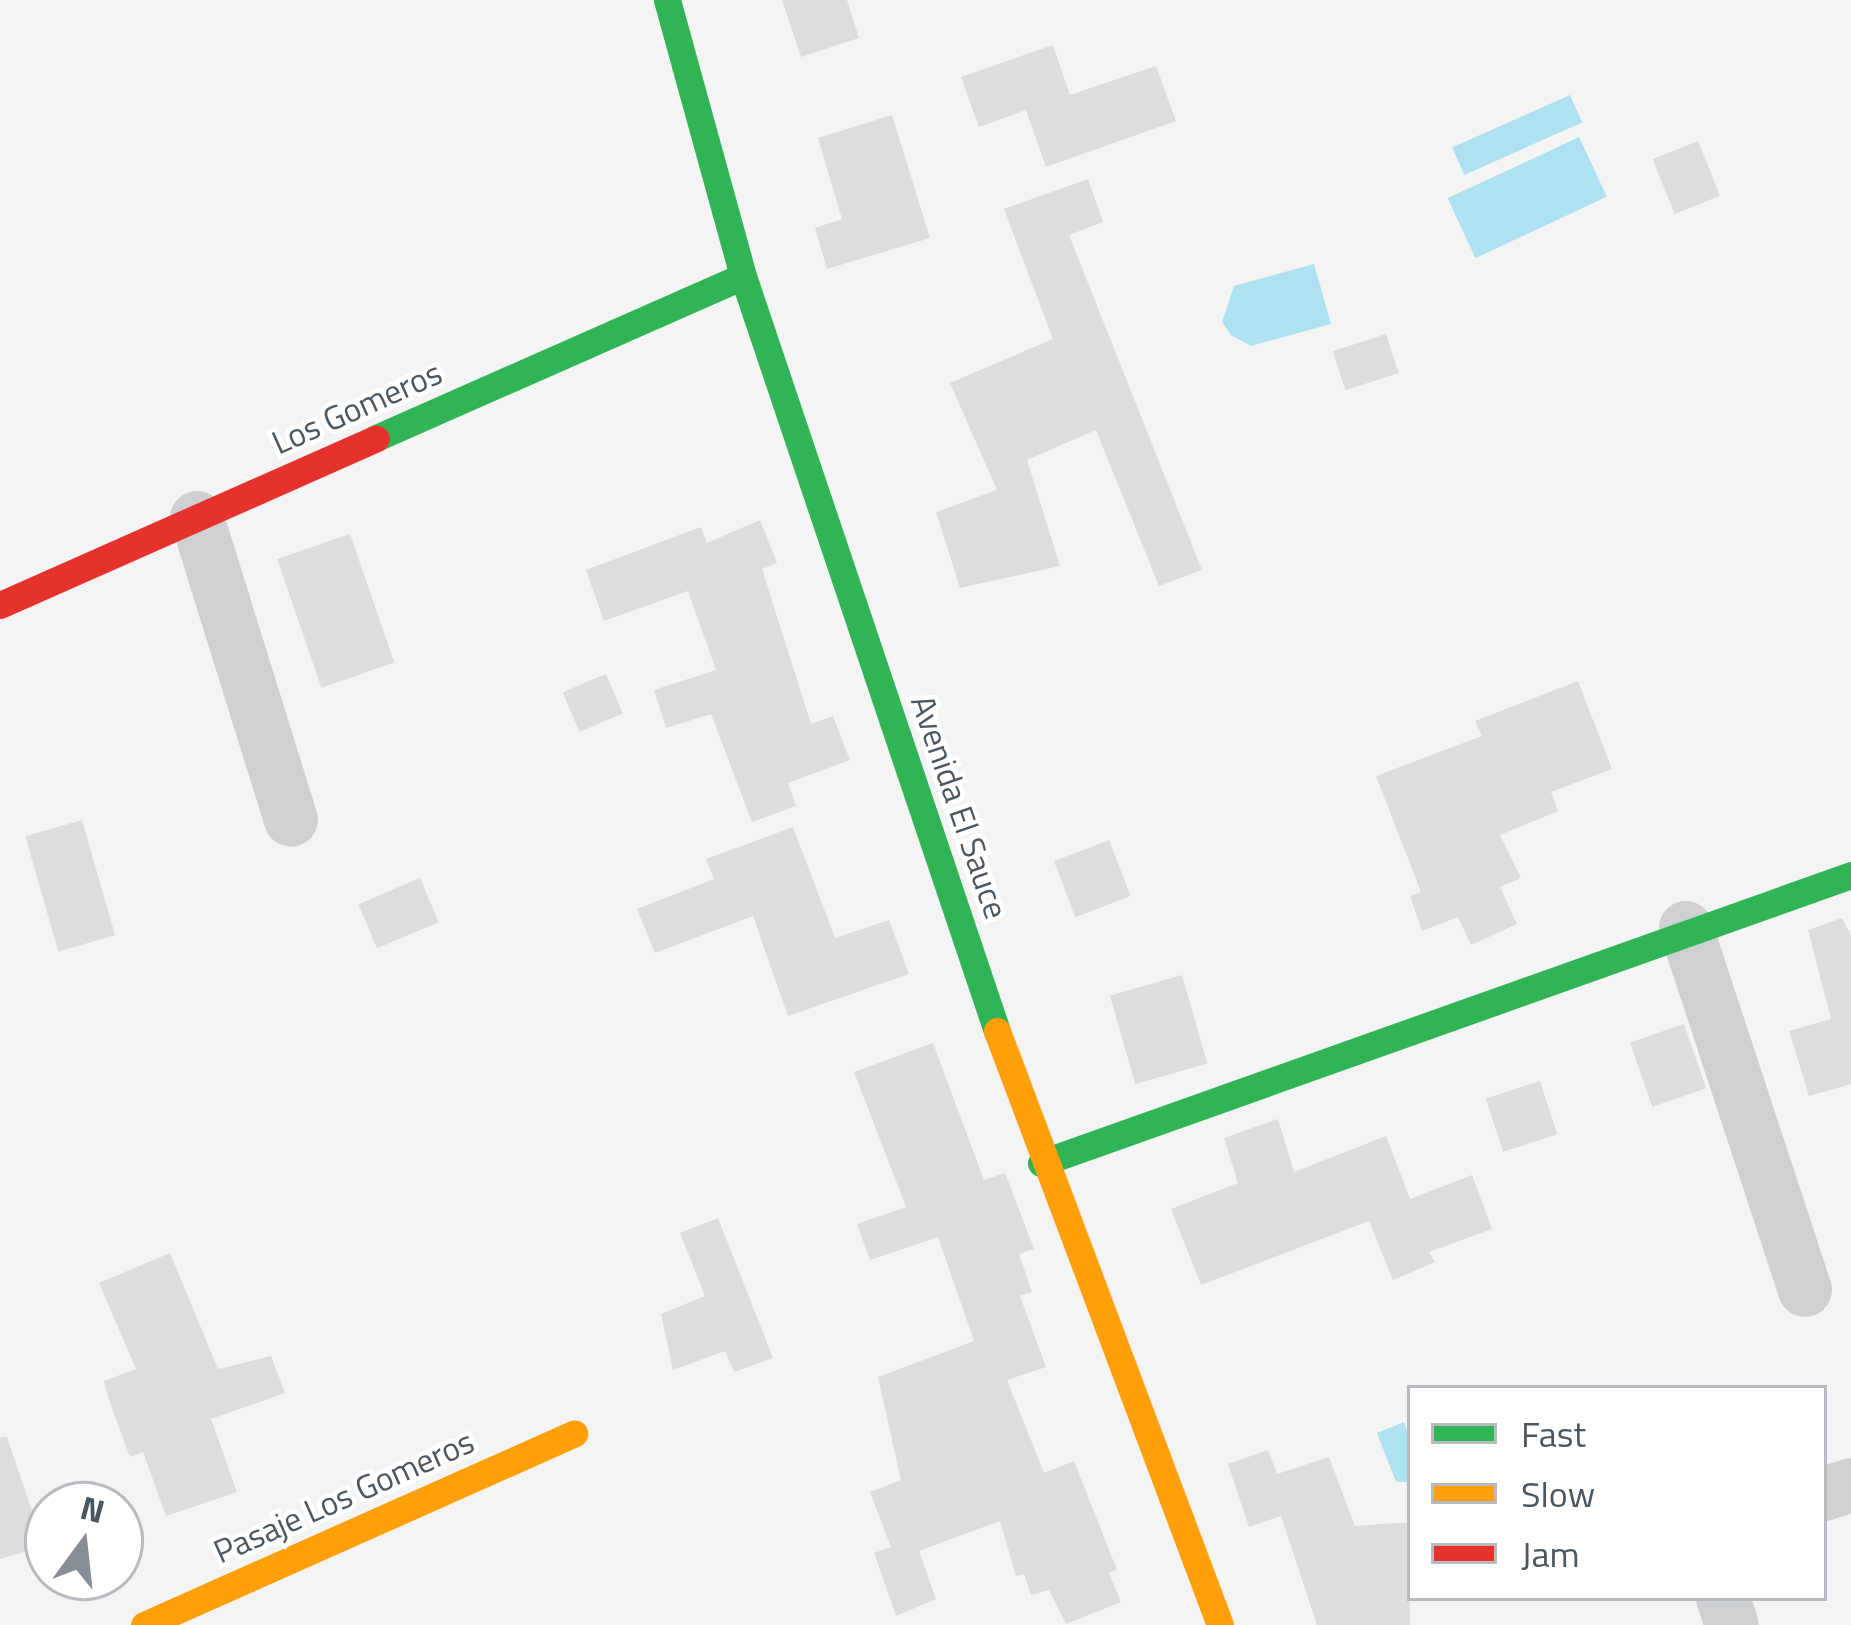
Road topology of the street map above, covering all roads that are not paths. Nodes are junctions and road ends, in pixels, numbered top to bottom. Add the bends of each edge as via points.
1 (667, 0) edge
2 (743, 276) junction
3 (197, 518) junction
4 (0, 604) edge
5 (291, 820) dead end
6 (1851, 875) edge
7 (1686, 928) junction
8 (1041, 1163) junction
9 (1805, 1290) dead end
10 (574, 1434) dead end
11 (144, 1625) edge
12 (1220, 1625) edge

1 - 2 street, Avenida El Sauce
2 - 3 street, Los Gomeros
2 - 8 street, Avenida El Sauce
3 - 4 street, Los Gomeros
3 - 5 street
6 - 7 street
7 - 8 street
7 - 9 street
8 - 12 street, Avenida El Sauce
10 - 11 street, Pasaje Los Gomeros

